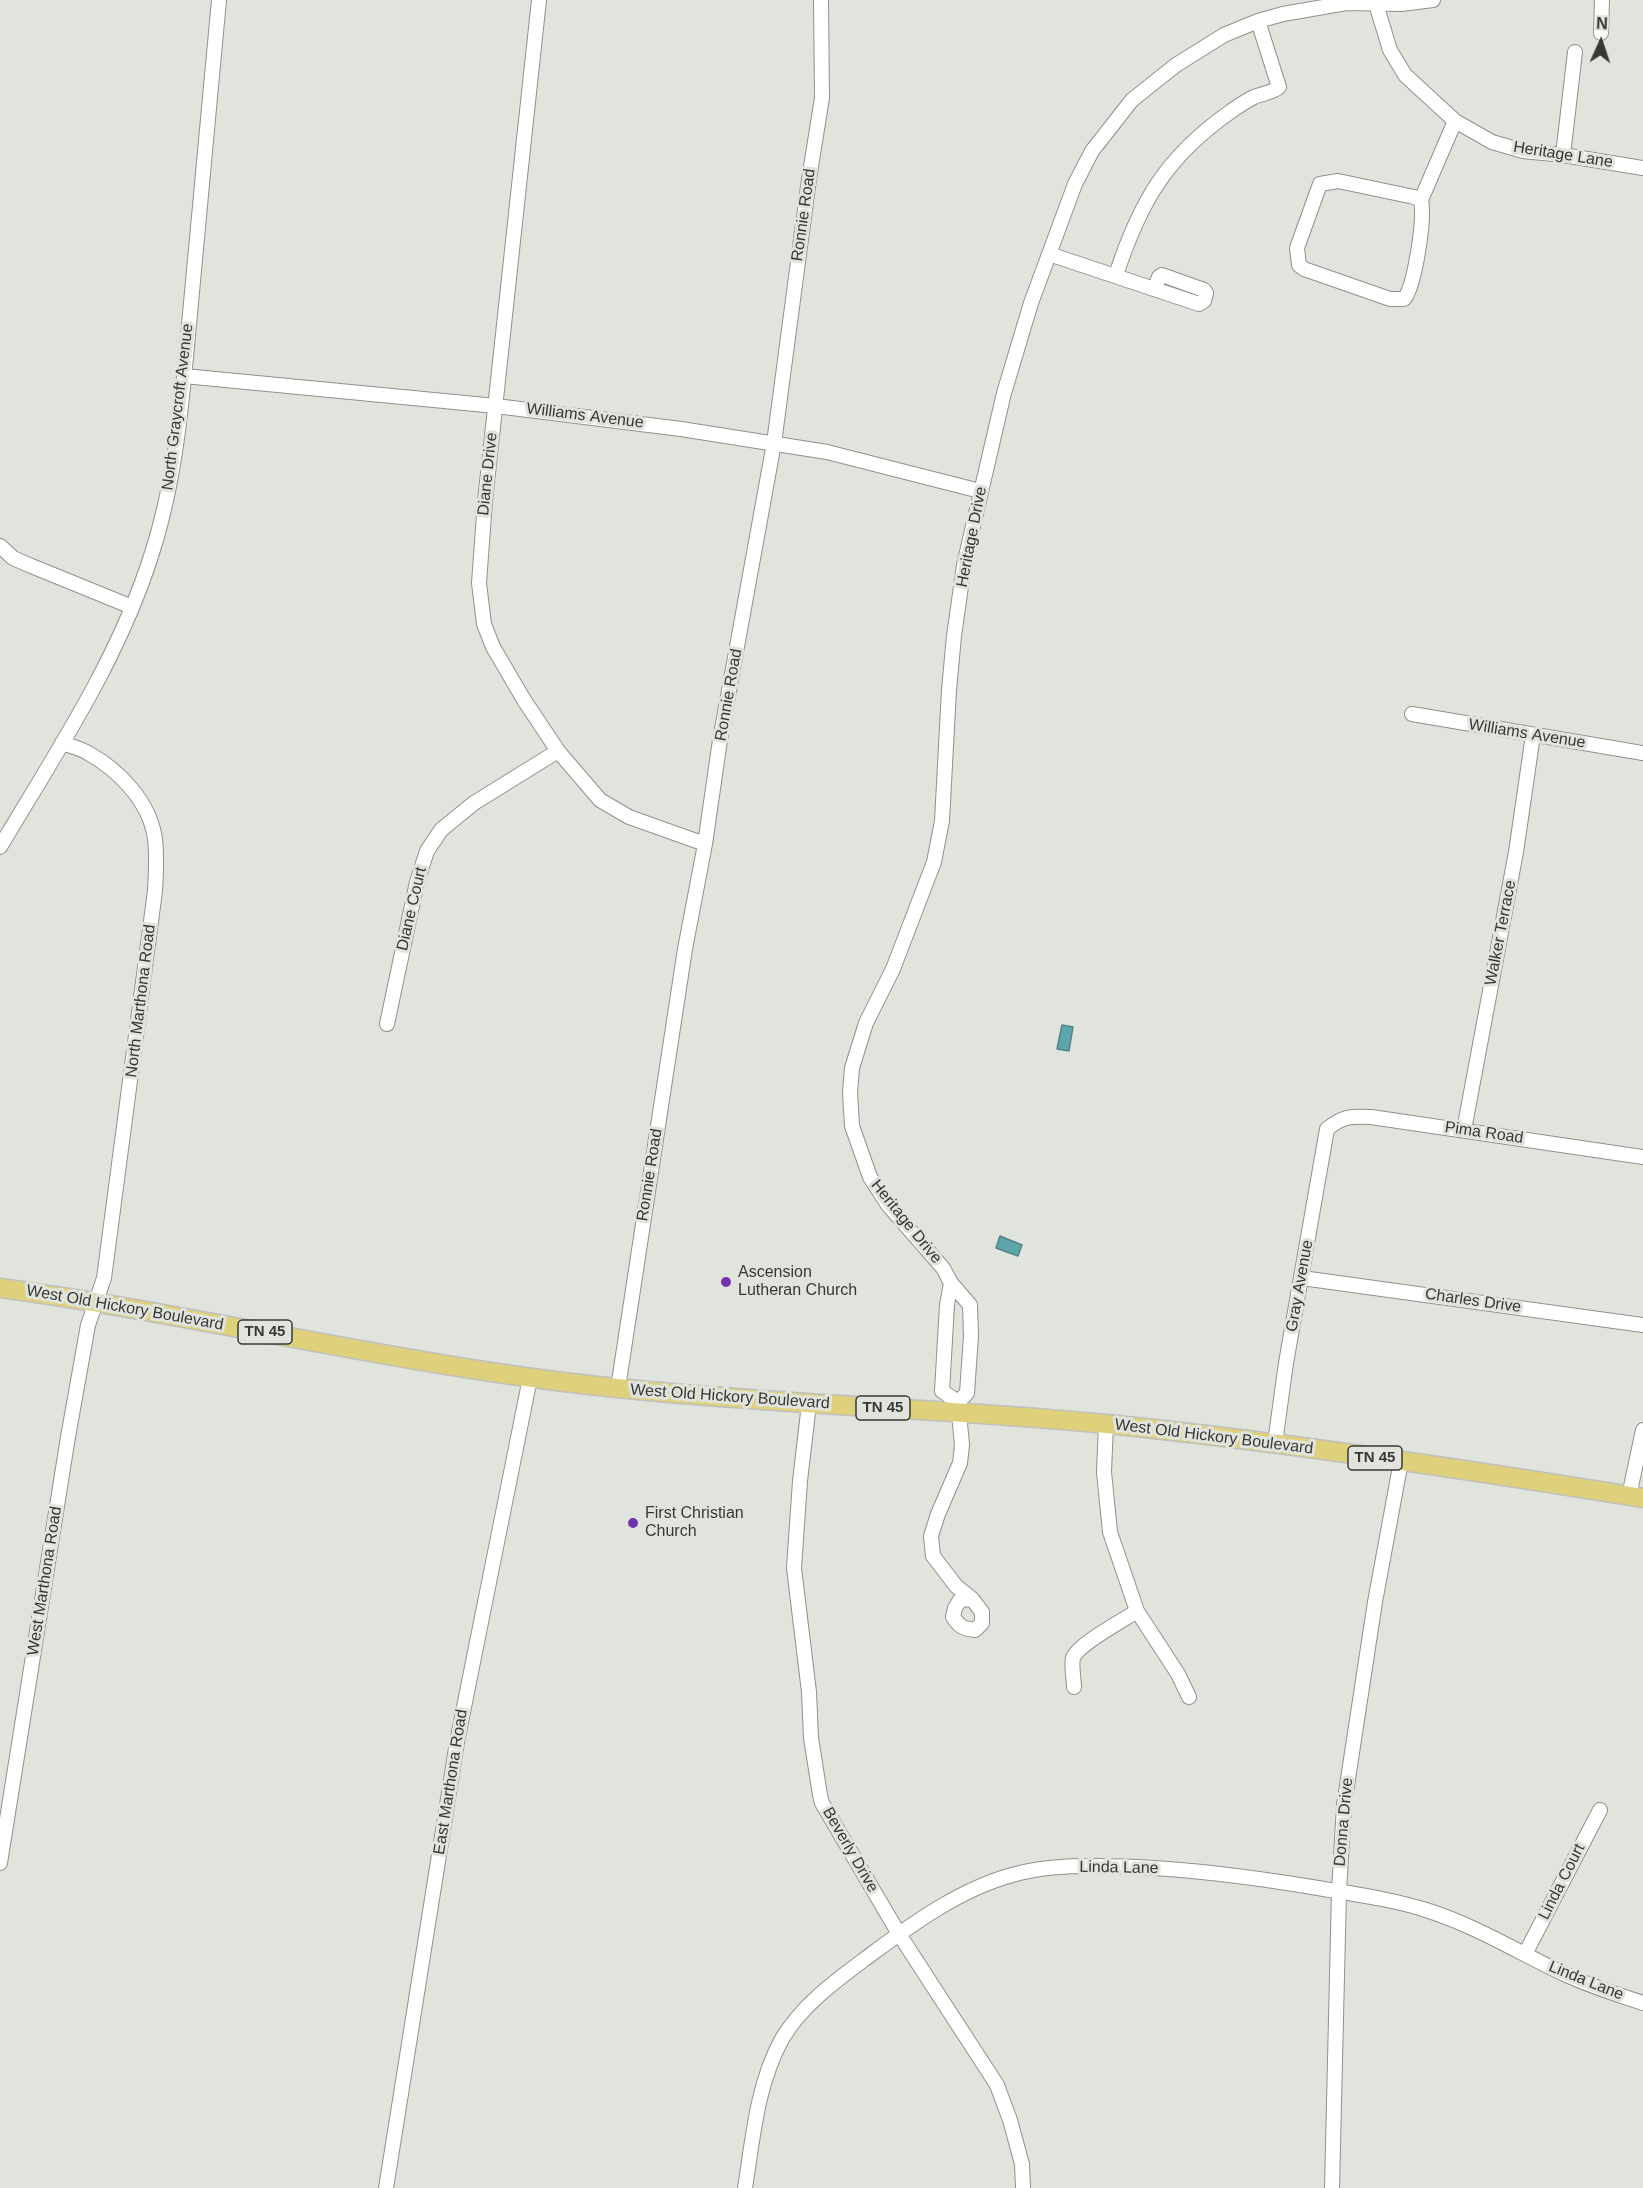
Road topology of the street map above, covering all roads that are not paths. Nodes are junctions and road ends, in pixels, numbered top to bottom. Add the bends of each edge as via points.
1 (219, 0) edge
2 (539, 0) edge
3 (821, 0) edge
4 (1432, 0) edge
5 (1602, 0) edge
6 (1376, 4) junction
7 (1258, 21) junction
8 (1601, 33) dead end
9 (1575, 52) dead end
10 (1455, 121) junction
11 (1563, 155) junction
12 (1643, 168) edge
13 (1421, 200) junction
14 (1049, 254) junction
15 (1116, 275) junction
16 (1155, 288) dead end
17 (184, 376) junction
18 (496, 406) junction
19 (774, 442) junction
20 (980, 490) junction
21 (0, 546) edge
22 (132, 607) junction
23 (1412, 714) dead end
24 (1533, 735) junction
25 (62, 743) junction
26 (558, 751) junction
27 (1643, 753) edge
28 (705, 844) junction
29 (0, 847) edge
30 (387, 1024) dead end
31 (1328, 1129) joint
32 (1464, 1130) junction
33 (1643, 1157) edge
34 (1302, 1278) junction
35 (951, 1283) junction
36 (0, 1288) edge
37 (97, 1301) junction
38 (1643, 1325) edge
39 (530, 1378) junction
40 (618, 1388) junction
41 (809, 1404) junction
42 (958, 1407) junction
43 (1106, 1424) junction
44 (1643, 1430) edge
45 (1275, 1443) junction
46 (1401, 1461) junction
47 (1636, 1497) edge
48 (972, 1599) dead end
49 (1137, 1611) junction
50 (1074, 1687) dead end
51 (1189, 1697) dead end
52 (1600, 1810) dead end
53 (0, 1863) edge
54 (1339, 1891) junction
55 (899, 1934) junction
56 (1525, 1954) junction
57 (1643, 2003) edge
58 (386, 2188) edge
59 (745, 2188) edge
60 (1023, 2188) edge
61 (1332, 2188) edge

1 - 17 street, North Graycroft Avenue
2 - 18 street, Diane Drive
3 - 19 street, Ronnie Road via 822,98
4 - 6 street, Heritage Drive
5 - 8 street
6 - 7 street, Heritage Drive via 1346,3
6 - 10 street, Heritage Lane via 1390,50 1405,75
7 - 14 street, Heritage Drive via 1224,35 1184,59 1132,100 1082,168
7 - 15 street via 1279,87 1233,110 1174,161 1142,209
9 - 11 street
10 - 11 street, Heritage Lane via 1492,142 1523,151
10 - 13 street
11 - 12 street, Heritage Lane
13 - 13 street via 1423,214 1411,285 1404,299 1389,299 1299,265 1297,248 1320,184 1338,182
14 - 15 street
14 - 20 street, Heritage Drive via 1022,331
15 - 16 street
17 - 18 street, Williams Avenue
17 - 22 street, North Graycroft Avenue via 170,484 152,555
18 - 19 street, Williams Avenue
18 - 26 street, Diane Drive via 479,583 484,624 508,672
19 - 20 street, Williams Avenue
19 - 28 street, Ronnie Road
20 - 35 street, Heritage Drive via 954,636 945,792 934,862 893,969 866,1023 852,1068 850,1092 852,1126 870,1177
21 - 22 street via 29,566
22 - 25 street, North Graycroft Avenue
23 - 24 street, Williams Avenue
24 - 27 street, Williams Avenue
24 - 32 street, Walker Terrace via 1516,852
25 - 29 street, North Graycroft Avenue
25 - 37 street, North Marthona Road via 86,752 128,784 155,837 154,902 104,1278
26 - 28 street, Diane Drive via 600,800 629,817
26 - 30 street, Diane Court via 474,803 441,830 427,851
28 - 40 street, Ronnie Road via 683,960
31 - 32 street, Pima Road via 1339,1120 1354,1117
31 - 34 street, Gray Avenue
32 - 33 street, Pima Road
34 - 38 street, Charles Drive
34 - 45 street, Gray Avenue
35 - 42 street, Heritage Drive via 942,1390
35 - 42 street, Heritage Drive via 970,1305 967,1393
36 - 37 main road, West Old Hickory Boulevard / TN 45
37 - 39 main road, West Old Hickory Boulevard / TN 45
37 - 53 street, West Marthona Road via 88,1325 68,1437
39 - 40 main road, West Old Hickory Boulevard / TN 45
39 - 58 street, East Marthona Road via 459,1731
40 - 41 main road, West Old Hickory Boulevard / TN 45
41 - 42 main road, West Old Hickory Boulevard / TN 45
41 - 55 street, Beverly Drive via 794,1568 818,1784 822,1803
42 - 43 main road, West Old Hickory Boulevard / TN 45
42 - 48 street, Heritage Drive via 963,1445 960,1463 938,1514 932,1536 933,1556 956,1586
43 - 45 main road, West Old Hickory Boulevard / TN 45
43 - 49 street via 1104,1472 1110,1532
44 - 47 street
45 - 46 main road, West Old Hickory Boulevard / TN 45
46 - 47 main road, West Old Hickory Boulevard / TN 45
46 - 54 street, Donna Drive via 1350,1754
49 - 50 street via 1078,1652 1073,1659
49 - 51 street
52 - 56 street, Linda Court
54 - 55 street, Linda Lane via 1214,1872 1070,1867 1012,1874 930,1914
54 - 56 street, Linda Lane via 1427,1910
54 - 61 street, Donna Drive
55 - 59 street, Linda Lane via 816,1998 789,2027 762,2091
55 - 60 street, Beverly Drive via 997,2085 1022,2164
56 - 57 street, Linda Lane via 1583,1982

